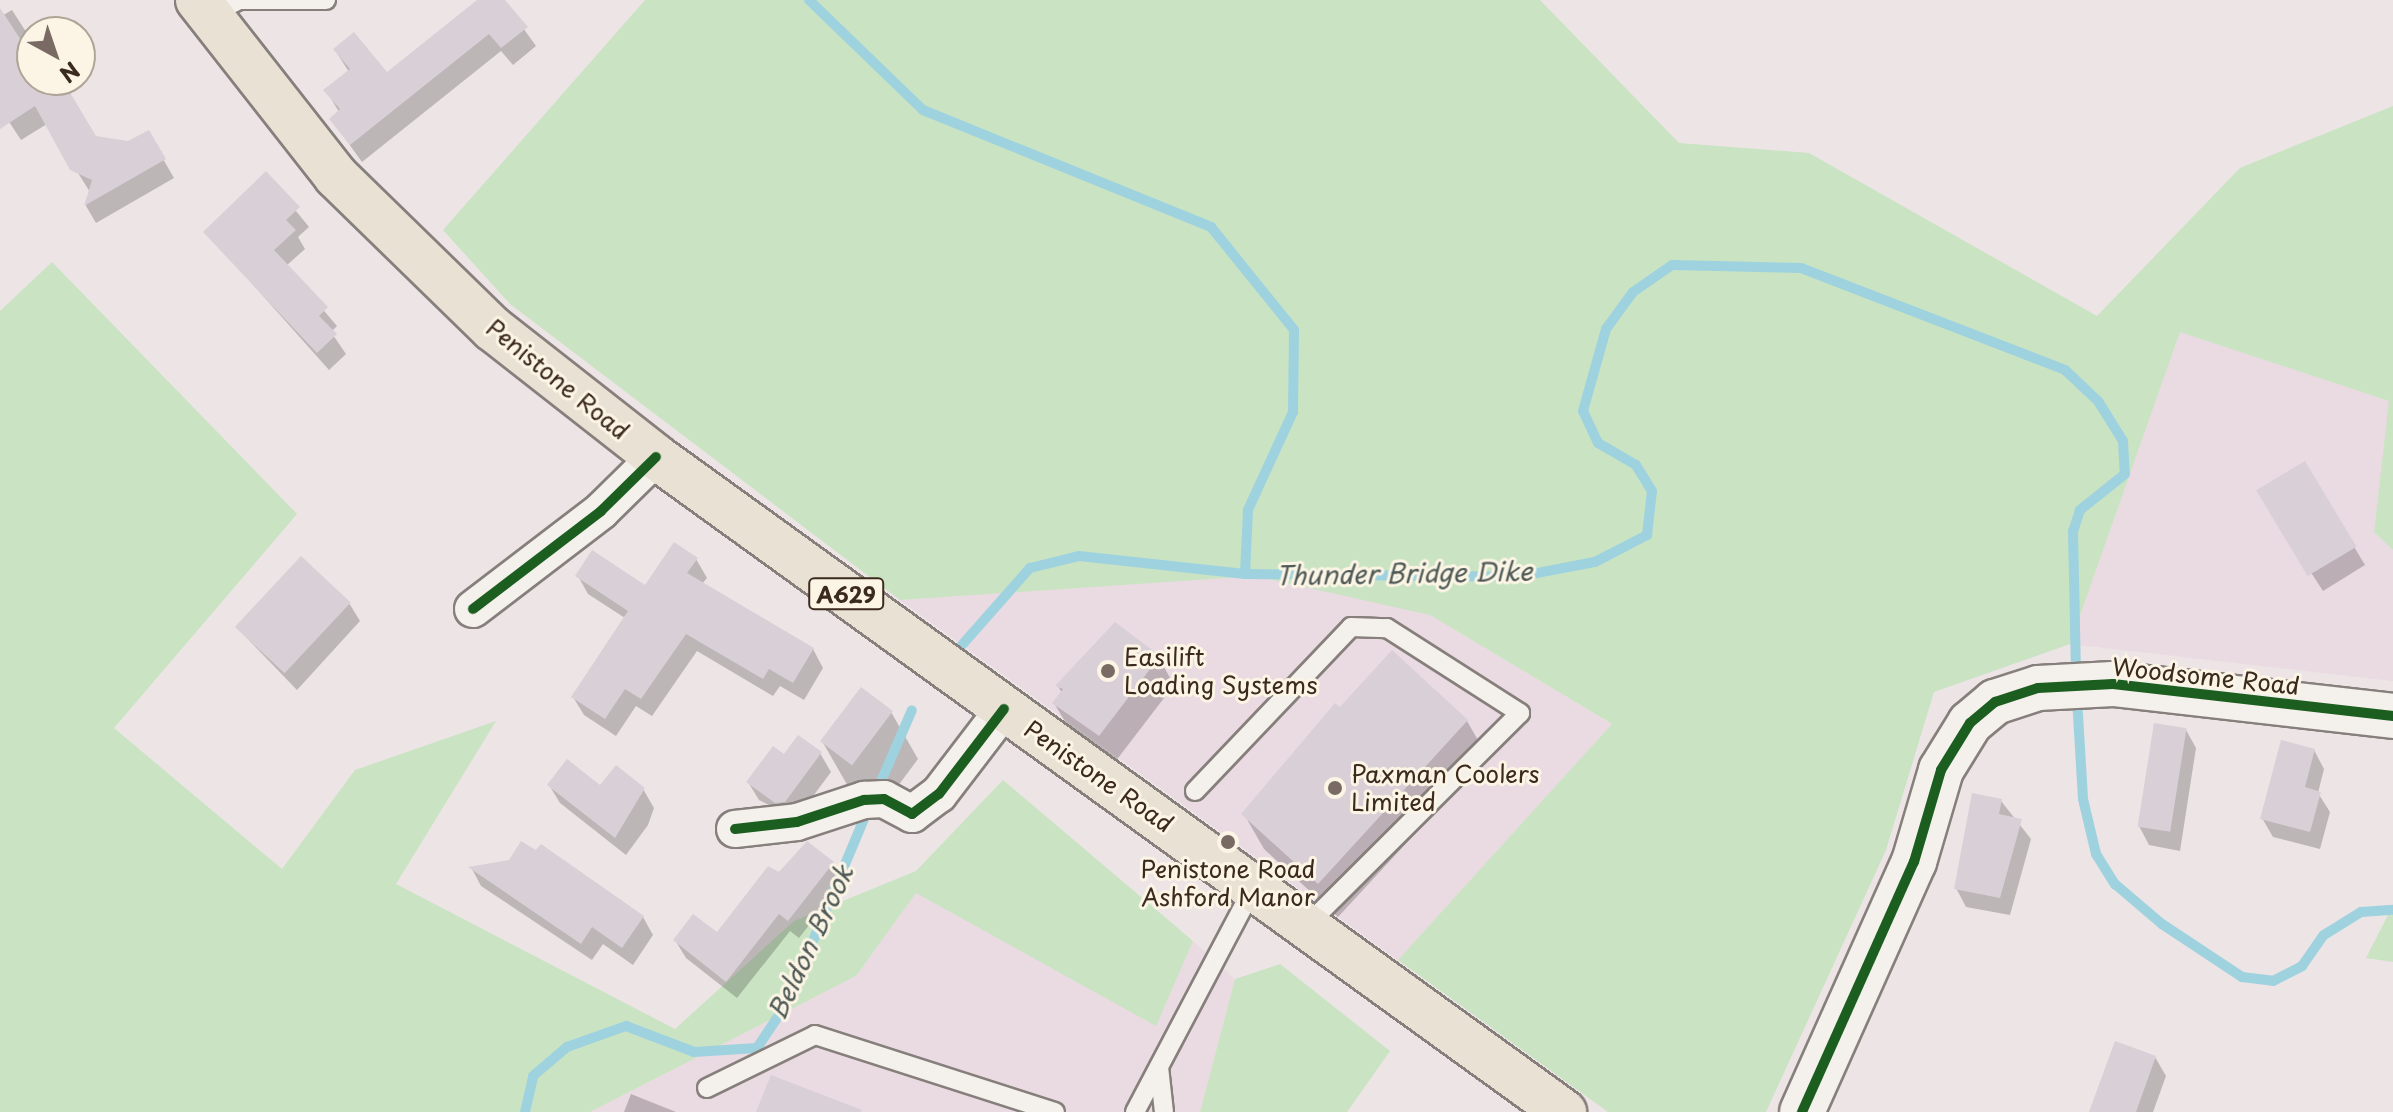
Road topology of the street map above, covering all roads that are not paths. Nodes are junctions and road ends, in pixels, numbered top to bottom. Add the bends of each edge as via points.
1 (326, 0) edge
2 (204, 7) edge
3 (656, 457) junction
4 (473, 609) dead end
5 (1004, 709) junction
6 (2393, 716) edge
7 (1195, 791) dead end
8 (735, 829) dead end
9 (1254, 886) junction
10 (1307, 925) junction
11 (1159, 1067) junction
12 (707, 1088) dead end
13 (1055, 1112) edge
14 (1135, 1112) edge
15 (1164, 1112) edge
16 (1564, 1112) edge
17 (1802, 1112) edge

1 - 2 lane via 240,0
2 - 3 highway, Penistone Road / A629 via 336,176 493,329
3 - 4 street via 601,511
3 - 5 highway, Penistone Road / A629
5 - 8 street via 939,794 912,814 874,800 797,822
5 - 9 highway, Penistone Road / A629
6 - 17 street, Woodsome Road via 2113,684 2038,688 1995,702 1956,741 1914,862
7 - 10 lane via 1351,627 1387,628 1520,713
9 - 10 highway, Penistone Road / A629
9 - 11 lane
10 - 16 highway, Penistone Road / A629
11 - 14 lane
11 - 15 lane
12 - 13 lane via 815,1035

